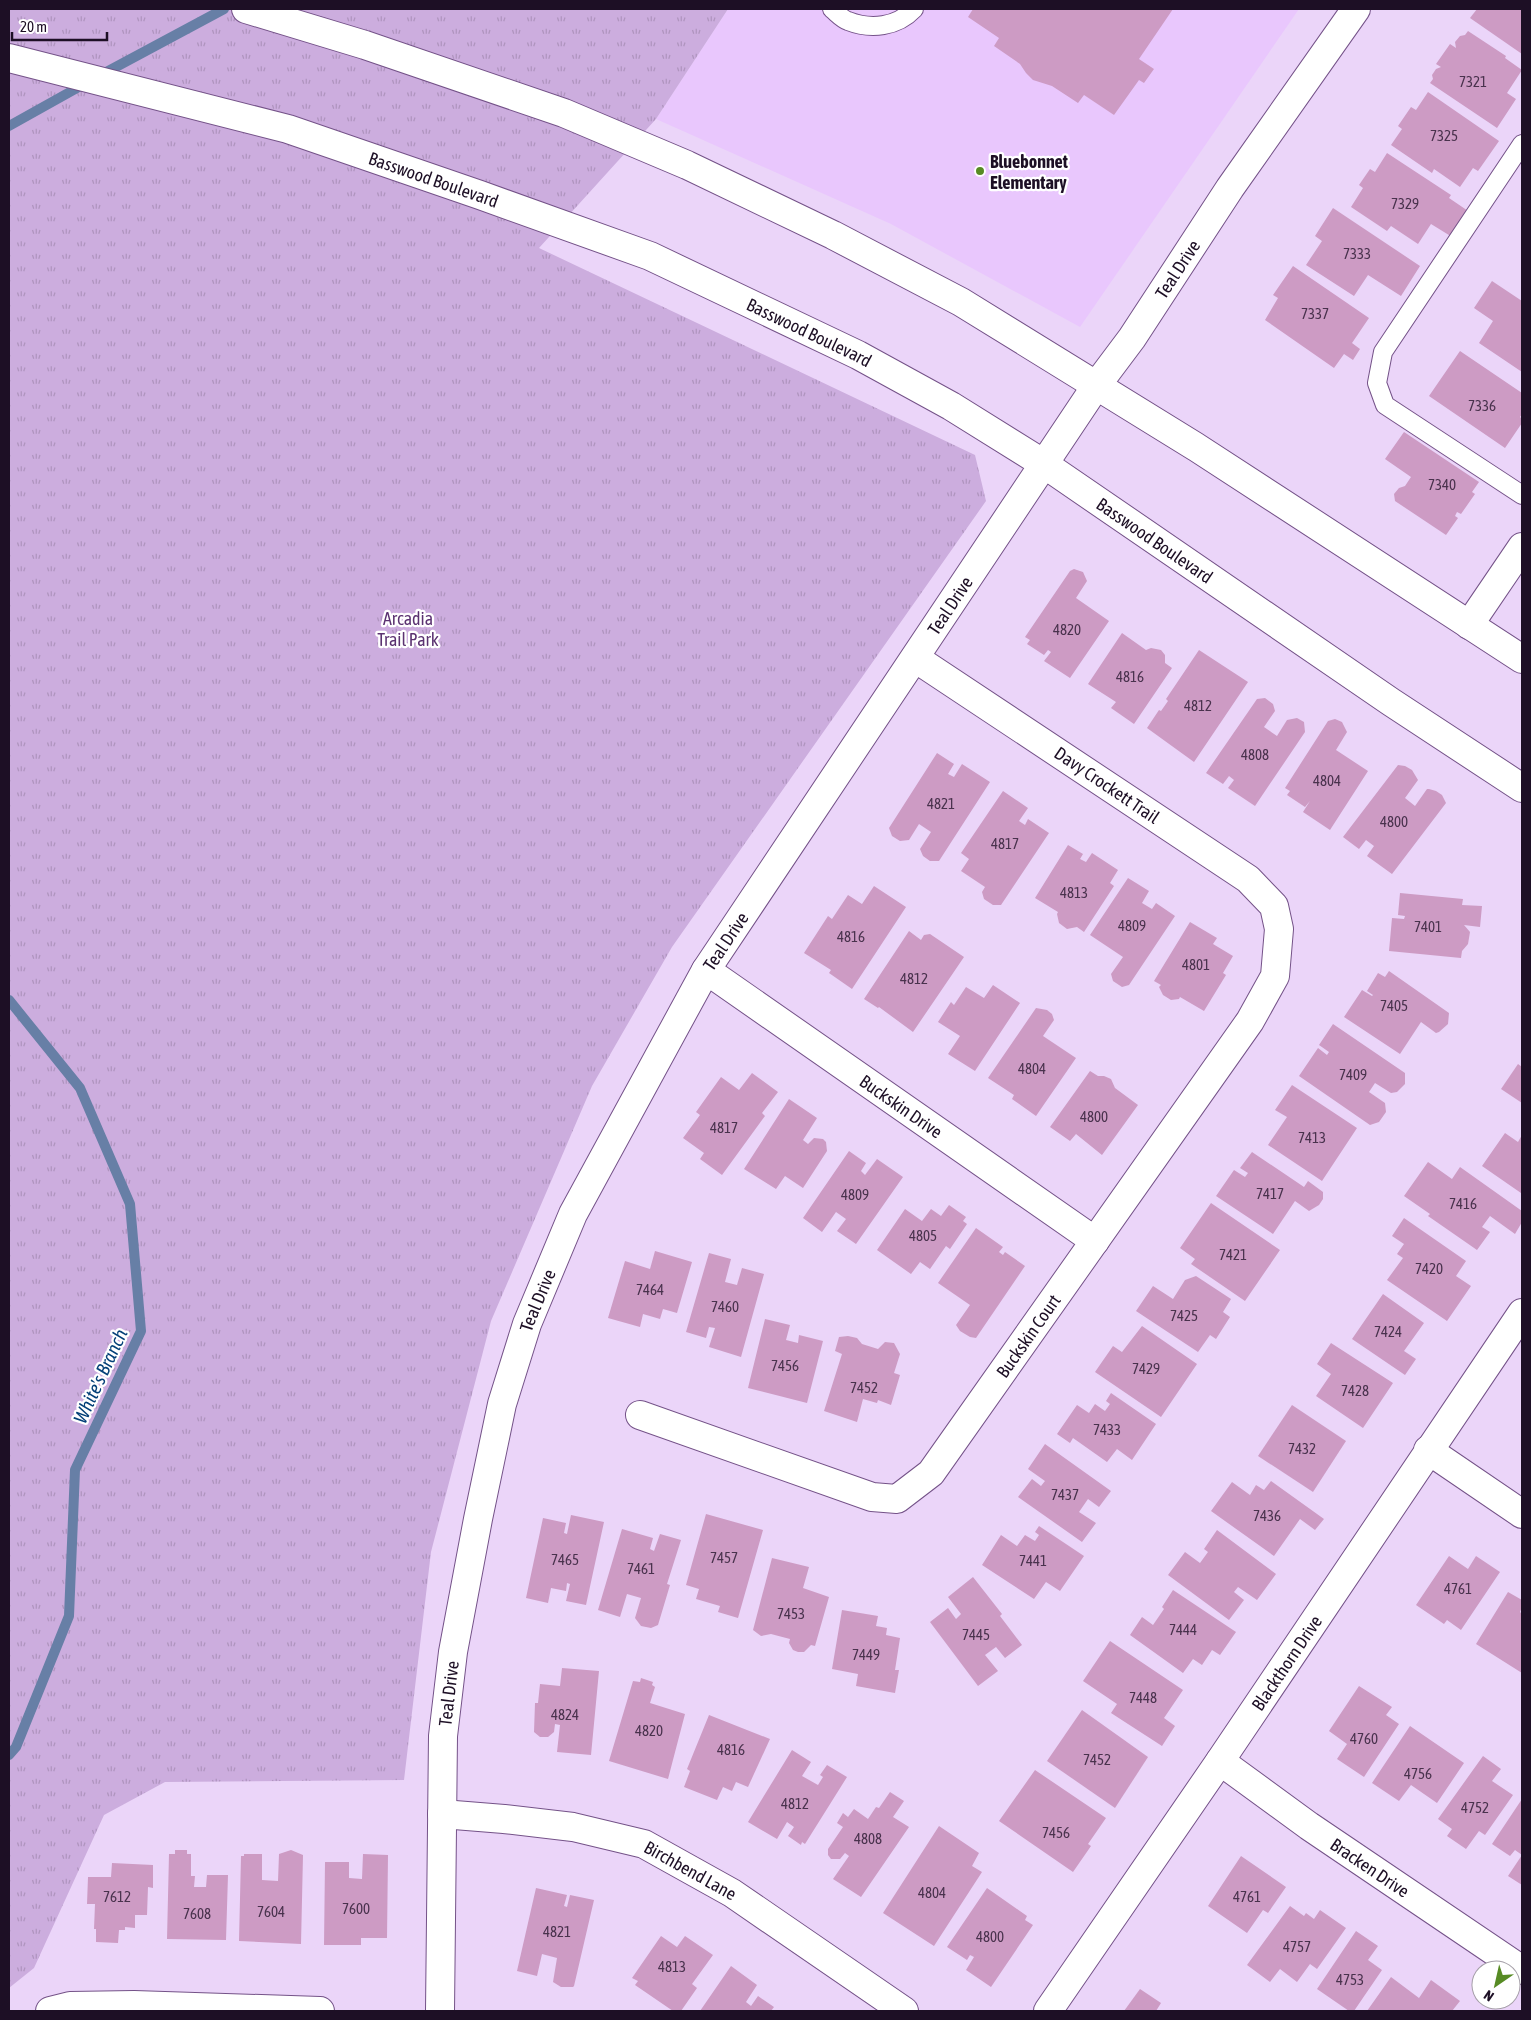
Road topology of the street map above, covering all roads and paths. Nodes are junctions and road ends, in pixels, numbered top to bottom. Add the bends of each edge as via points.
1 (246, 9) edge
2 (832, 9) edge
3 (914, 9) edge
4 (1356, 9) edge
5 (9, 58) edge
6 (1522, 144) edge
7 (1096, 386) junction
8 (1044, 464) junction
9 (1522, 495) edge
10 (1522, 547) edge
11 (1470, 625) junction
12 (915, 658) junction
13 (1522, 659) edge
14 (1522, 788) edge
15 (1279, 928) joint
16 (706, 970) junction
17 (1095, 1242) junction
18 (1522, 1313) edge
19 (640, 1415) dead end
20 (1428, 1450) junction
21 (1522, 1514) edge
22 (1220, 1761) junction
23 (442, 1814) junction
24 (1522, 1970) edge
25 (50, 2011) edge
26 (320, 2011) edge
27 (440, 2011) edge
28 (904, 2011) edge
29 (1048, 2011) edge

1 - 7 street via 365,45 564,113 687,164 961,302
2 - 3 lane via 846,20 877,28 906,17
4 - 7 street, Teal Drive
5 - 8 street, Basswood Boulevard via 288,130 650,256 858,356 951,406
6 - 9 lane via 1383,352 1377,383 1386,405
7 - 8 street, Teal Drive
7 - 11 street
8 - 12 street, Teal Drive
8 - 14 street, Basswood Boulevard
10 - 11 street
11 - 13 street
12 - 15 street, Davy Crockett Trail via 1248,879 1274,906
12 - 16 street, Teal Drive
15 - 17 street, Buckskin Court via 1275,976 1250,1021
16 - 17 street, Buckskin Drive
16 - 23 street, Teal Drive via 573,1214 527,1324 502,1404 453,1652 443,1736
17 - 19 street, Buckskin Court via 931,1473 897,1499 872,1497
18 - 20 street, Blackthorn Drive
20 - 21 street
20 - 22 street, Blackthorn Drive
22 - 24 street, Bracken Drive via 1309,1826
22 - 29 street, Blackthorn Drive
23 - 27 street, Teal Drive
23 - 28 street, Birchbend Lane via 573,1827 644,1844 732,1893
25 - 26 street via 70,2006 134,2005

